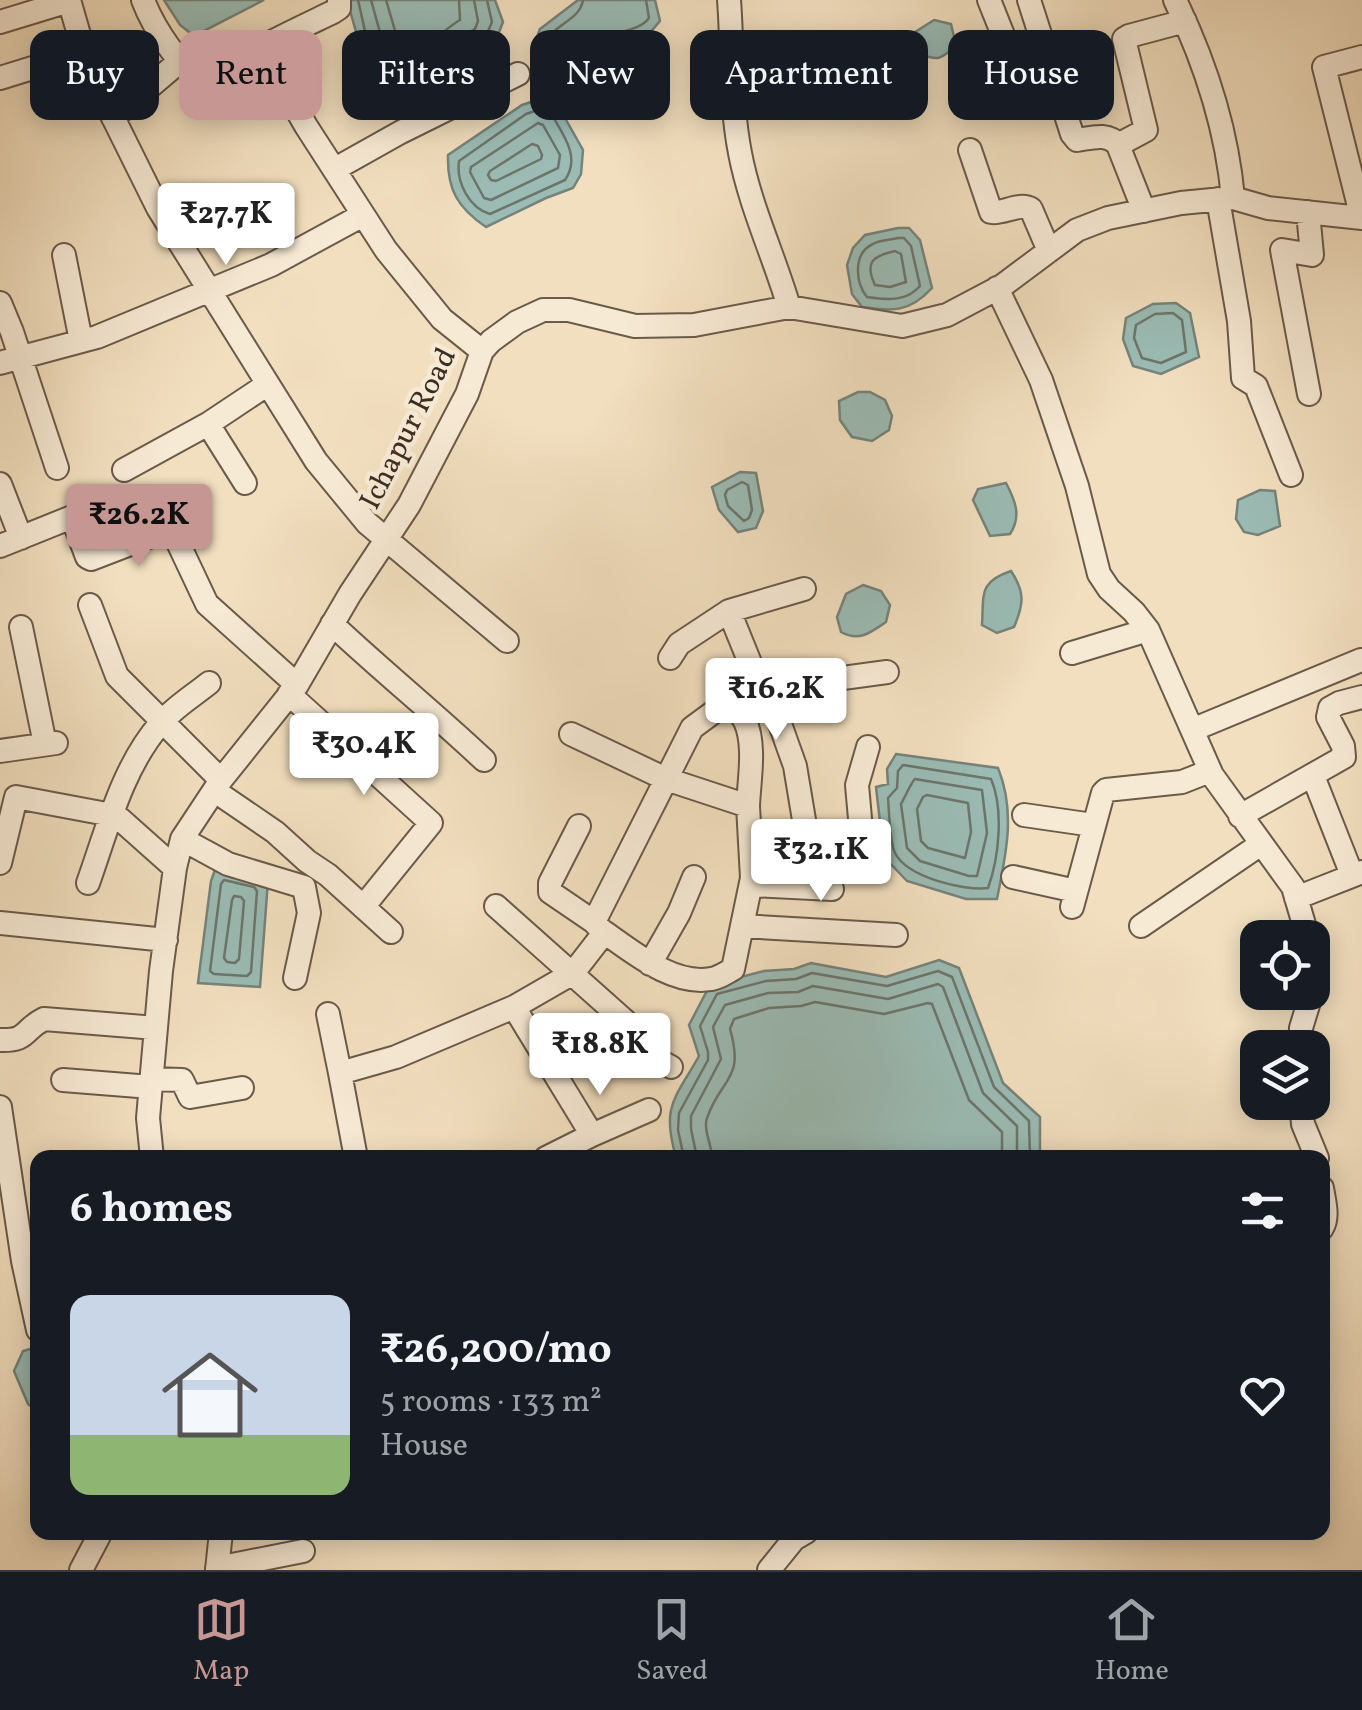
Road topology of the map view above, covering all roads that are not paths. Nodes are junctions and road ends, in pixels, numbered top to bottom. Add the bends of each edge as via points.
1 (69, 0) edge
2 (143, 0) edge
3 (339, 0) edge
4 (729, 0) edge
5 (1025, 0) edge
6 (991, 5) edge
7 (1180, 10) edge
8 (0, 22) edge
9 (78, 30) edge
10 (296, 30) edge
11 (1001, 30) edge
12 (1362, 57) edge
13 (179, 60) edge
14 (179, 62) edge
15 (30, 69) edge
16 (518, 74) dead end
17 (0, 78) edge
18 (159, 79) edge
19 (114, 120) edge
20 (303, 120) edge
21 (1118, 145) junction
22 (970, 150) dead end
23 (335, 169) junction
24 (1226, 199) junction
25 (1144, 211) junction
26 (1308, 212) junction
27 (364, 214) junction
28 (1362, 218) edge
29 (1049, 251) junction
30 (64, 255) dead end
31 (997, 288) junction
32 (210, 291) junction
33 (0, 303) edge
34 (789, 307) junction
35 (81, 341) junction
36 (482, 351) junction
37 (10, 360) edge
38 (268, 384) junction
39 (1309, 394) dead end
40 (208, 424) junction
41 (57, 468) dead end
42 (124, 470) dead end
43 (1291, 476) dead end
44 (245, 482) dead end
45 (0, 484) edge
46 (386, 538) junction
47 (10, 542) edge
48 (804, 589) dead end
49 (90, 605) dead end
50 (729, 611) junction
51 (332, 624) junction
52 (21, 627) dead end
53 (1148, 630) junction
54 (507, 641) dead end
55 (1072, 653) dead end
56 (670, 658) dead end
57 (1362, 660) edge
58 (887, 672) dead end
59 (757, 680) junction
60 (209, 683) dead end
61 (293, 690) junction
62 (1362, 697) edge
63 (730, 700) junction
64 (769, 703) junction
65 (162, 721) junction
66 (1192, 730) junction
67 (571, 734) dead end
68 (868, 746) dead end
69 (0, 751) edge
70 (484, 760) dead end
71 (1210, 770) junction
72 (1312, 776) junction
73 (666, 779) junction
74 (218, 786) junction
75 (748, 806) junction
76 (112, 814) junction
77 (1024, 815) dead end
78 (1240, 816) junction
79 (1092, 825) junction
80 (580, 826) dead end
81 (182, 839) junction
82 (1261, 844) junction
83 (0, 863) edge
84 (175, 868) junction
85 (1357, 874) edge
86 (694, 877) dead end
87 (1013, 878) dead end
88 (88, 884) dead end
89 (751, 884) junction
90 (832, 889) dead end
91 (1296, 898) junction
92 (496, 906) dead end
93 (364, 907) junction
94 (1303, 920) edge
95 (0, 924) edge
96 (742, 926) junction
97 (1140, 926) dead end
98 (599, 927) junction
99 (391, 932) dead end
100 (896, 935) dead end
101 (166, 940) junction
102 (650, 964) junction
103 (573, 973) junction
104 (296, 978) dead end
105 (514, 1007) junction
106 (328, 1014) dead end
107 (156, 1028) junction
108 (0, 1040) edge
109 (670, 1068) dead end
110 (340, 1074) junction
111 (63, 1080) dead end
112 (151, 1083) junction
113 (242, 1088) dead end
114 (0, 1107) edge
115 (649, 1110) dead end
116 (1303, 1120) edge
117 (592, 1135) junction
118 (151, 1150) edge
119 (347, 1150) edge
120 (562, 1150) edge
121 (1314, 1150) edge
122 (11, 1264) edge
123 (30, 1310) edge
124 (97, 1540) edge
125 (219, 1540) edge
126 (303, 1551) dead end
127 (217, 1569) edge
128 (82, 1570) edge

1 - 8 street
1 - 9 street
2 - 13 street
3 - 10 street via 339,8
4 - 34 street via 740,156
5 - 6 street
5 - 21 street via 1072,134 1077,140 1110,137
6 - 11 street
7 - 21 street via 1124,39 1146,130
7 - 24 street via 1226,141
12 - 28 street via 1324,68
14 - 18 street
15 - 17 street
16 - 23 street
19 - 32 street
20 - 23 street
21 - 25 street
22 - 29 street via 989,209 1031,208
23 - 27 street
24 - 25 street, Ichapur Road
24 - 26 street, Ichapur Road
24 - 43 street via 1244,378 1256,386
25 - 29 street, Ichapur Road via 1078,230
26 - 28 street, Ichapur Road
26 - 39 street via 1312,254 1282,250
27 - 32 street
27 - 36 street via 442,318
29 - 31 street, Ichapur Road
30 - 35 street
31 - 34 street, Ichapur Road via 947,315 902,326
31 - 53 street via 1041,380 1099,574
32 - 35 street
32 - 38 street
33 - 37 street via 12,332
34 - 36 street, Ichapur Road via 694,325 634,326 543,310 504,330
35 - 37 street
36 - 46 street, Ichapur Road via 468,394
37 - 41 street
38 - 40 street
38 - 46 street via 316,461
40 - 42 street
40 - 44 street
45 - 47 street
46 - 51 street, Ichapur Road
46 - 54 street
47 - 61 street via 72,518 91,559 173,532 207,604
48 - 50 street
49 - 65 street via 117,676
50 - 56 street via 679,644
50 - 59 street
51 - 61 street, Ichapur Road
51 - 70 street
52 - 69 street via 52,743
53 - 55 street
53 - 66 street
57 - 66 street
58 - 64 street via 828,680
59 - 63 street
59 - 64 street
60 - 65 street
61 - 74 street, Ichapur Road
61 - 93 street via 432,824
62 - 72 street via 1330,708 1344,757
63 - 73 street via 692,728
63 - 75 street via 748,732
64 - 68 street via 796,766 806,838 862,841 856,785
65 - 74 street
65 - 76 street via 138,754
66 - 71 street
67 - 73 street
71 - 78 street
71 - 79 street via 1182,782 1106,790
72 - 78 street
72 - 85 street
73 - 75 street
73 - 98 street
74 - 81 street, Ichapur Road
74 - 93 street
75 - 89 street
76 - 83 street via 16,796
76 - 84 street
76 - 88 street
77 - 79 street
78 - 82 street
79 - 87 street via 1074,898
80 - 98 street via 550,892
81 - 84 street, Ichapur Road
81 - 104 street via 228,864 304,887 309,913
82 - 91 street
82 - 97 street
84 - 101 street, Ichapur Road
85 - 91 street
86 - 102 street
89 - 90 street
89 - 96 street
91 - 94 street
92 - 103 street
93 - 99 street
95 - 101 street
96 - 100 street
96 - 102 street via 734,970 711,979 676,976
98 - 102 street
98 - 103 street
101 - 107 street, Ichapur Road
103 - 105 street
103 - 109 street
105 - 110 street
105 - 117 street
106 - 110 street
107 - 108 street via 44,1019 24,1037
107 - 112 street, Ichapur Road
110 - 119 street
111 - 112 street
112 - 113 street via 182,1080 190,1097
112 - 118 street, Ichapur Road
114 - 122 street
115 - 117 street
116 - 121 street
117 - 120 street
122 - 123 street
124 - 128 street
125 - 127 street
126 - 127 street

